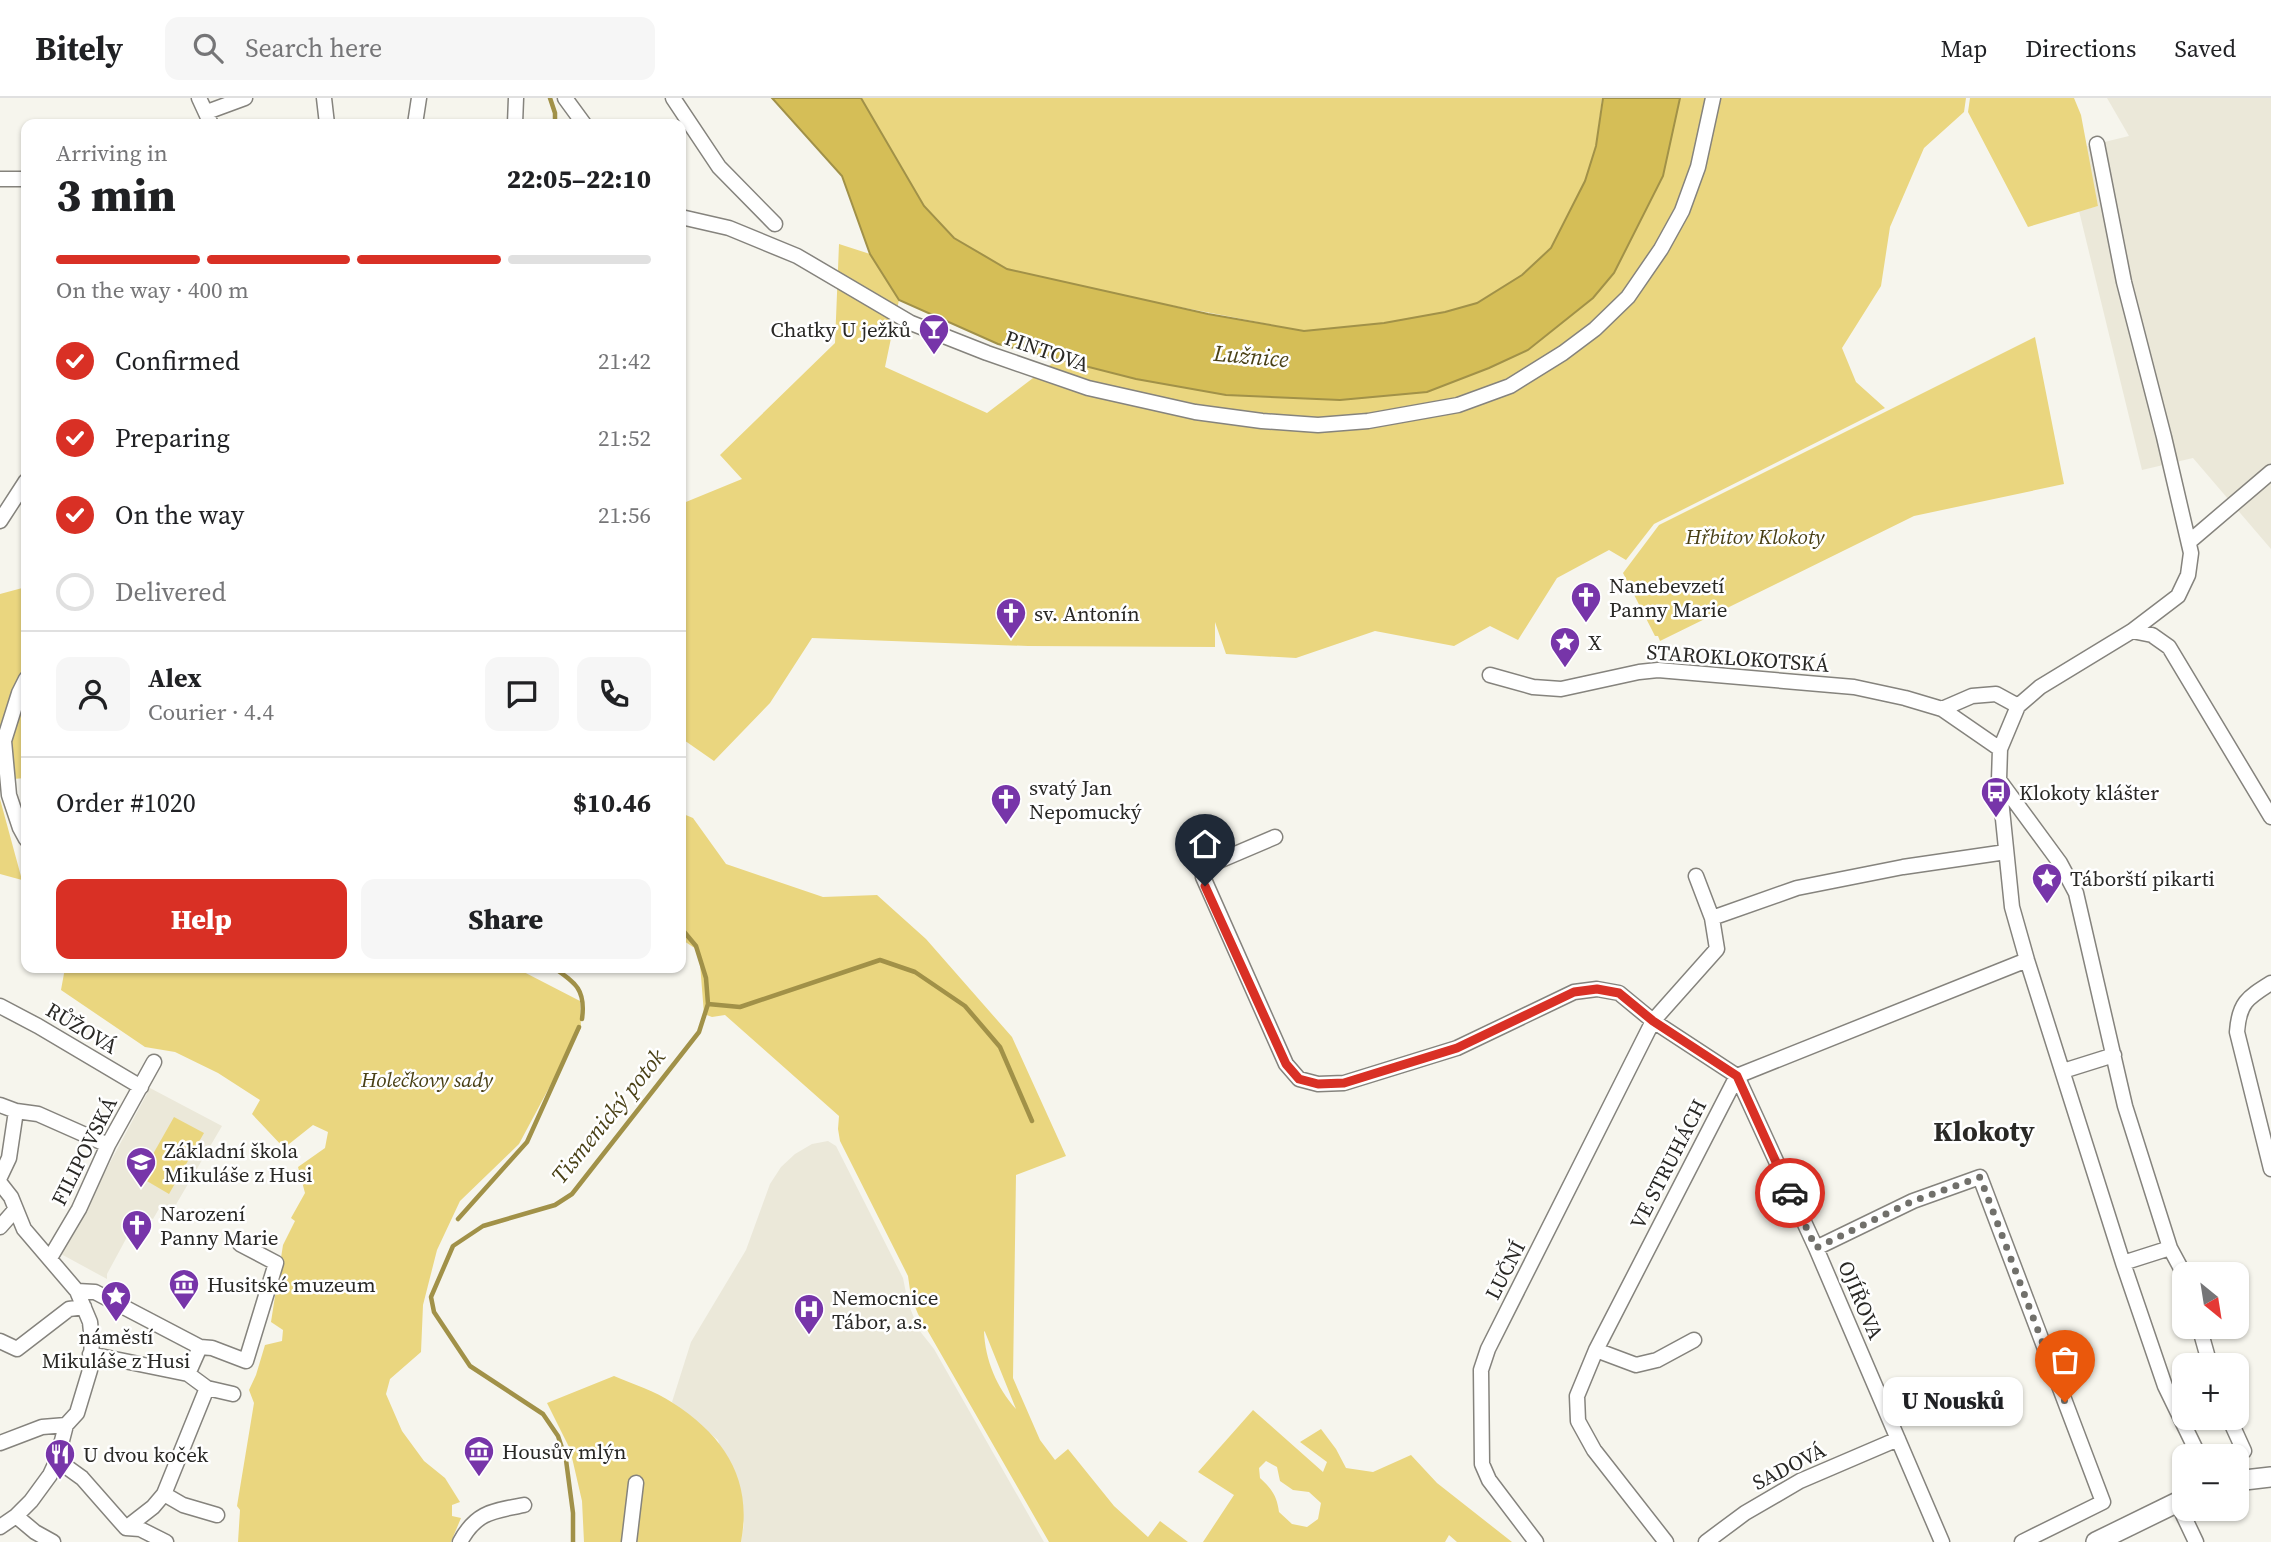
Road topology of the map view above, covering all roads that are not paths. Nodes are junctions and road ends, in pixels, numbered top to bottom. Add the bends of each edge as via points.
1 (199, 98) edge
2 (245, 98) edge
3 (324, 98) edge
4 (419, 98) edge
5 (516, 98) edge
6 (565, 98) edge
7 (673, 98) edge
8 (1713, 98) edge
9 (209, 118) edge
10 (326, 119) edge
11 (416, 119) edge
12 (515, 119) edge
13 (580, 119) edge
14 (2097, 144) dead end
15 (0, 179) edge
16 (21, 179) edge
17 (686, 218) edge
18 (775, 225) dead end
19 (2271, 472) edge
20 (21, 489) edge
21 (0, 521) edge
22 (2189, 541) junction
23 (2132, 631) junction
24 (1490, 675) dead end
25 (21, 689) edge
26 (2018, 706) junction
27 (1942, 709) junction
28 (2000, 749) junction
29 (1999, 780) junction
30 (2271, 817) edge
31 (21, 830) edge
32 (1275, 837) dead end
33 (2006, 852) junction
34 (1696, 876) dead end
35 (1712, 918) junction
36 (2027, 960) junction
37 (2271, 983) edge
38 (0, 1006) edge
39 (1653, 1021) junction
40 (2114, 1055) junction
41 (154, 1062) dead end
42 (2063, 1071) junction
43 (1737, 1076) junction
44 (141, 1087) junction
45 (0, 1105) edge
46 (16, 1111) junction
47 (108, 1145) junction
48 (2271, 1169) edge
49 (0, 1177) edge
50 (0, 1183) edge
51 (15, 1210) junction
52 (0, 1227) edge
53 (240, 1244) dead end
54 (1816, 1248) junction
55 (2170, 1248) junction
56 (53, 1262) junction
57 (2178, 1262) edge
58 (2123, 1263) junction
59 (77, 1290) junction
60 (84, 1307) junction
61 (1695, 1340) dead end
62 (0, 1341) edge
63 (200, 1347) junction
64 (1597, 1350) junction
65 (90, 1354) junction
66 (188, 1374) junction
67 (2172, 1386) edge
68 (207, 1388) junction
69 (233, 1394) dead end
70 (66, 1425) junction
71 (1898, 1439) junction
72 (0, 1443) edge
73 (57, 1460) junction
74 (2271, 1477) edge
75 (2249, 1480) edge
76 (636, 1483) dead end
77 (164, 1493) junction
78 (2172, 1504) edge
79 (524, 1505) dead end
80 (217, 1515) dead end
81 (16, 1516) junction
82 (2188, 1521) edge
83 (0, 1527) edge
84 (126, 1528) junction
85 (53, 1542) edge
86 (166, 1542) edge
87 (460, 1542) edge
88 (629, 1542) edge
89 (1536, 1542) edge
90 (1666, 1542) edge
91 (1706, 1542) edge
92 (1942, 1542) edge
93 (2022, 1542) edge
94 (2096, 1542) edge
95 (2196, 1542) edge

1 - 9 street
2 - 9 street
3 - 10 street
4 - 11 street
5 - 12 street
6 - 13 street
7 - 18 street via 719,167
8 - 17 street, PINTOVA via 1698,167 1682,211 1628,297 1595,329 1510,386 1458,405 1368,421 1318,425 1195,412 1088,388 911,323 797,256 729,228
14 - 22 street via 2124,282
15 - 16 street
19 - 22 street
20 - 21 street
22 - 23 street via 2188,575 2178,596
23 - 26 street via 2040,687
23 - 30 street via 2152,635 2169,647
24 - 27 street, STAROKLOKOTSKÁ via 1561,690 1658,670 1854,687
25 - 31 street via 4,741 9,795
26 - 27 street via 1996,694 1972,696
26 - 28 street
27 - 28 street, STAROKLOKOTSKÁ
28 - 29 street
29 - 33 street
29 - 40 street via 2076,892
32 - 39 street via 1207,866 1203,877 1286,1064 1299,1079 1344,1083 1393,1069 1457,1048 1574,992 1597,989 1619,993
33 - 35 street via 1797,888
33 - 36 street via 2012,907
34 - 35 street
35 - 39 street, LUČNÍ via 1717,949
36 - 42 street
36 - 43 street
37 - 48 street via 2249,997 2239,1012 2237,1032
38 - 44 street, RŮŽOVÁ
39 - 43 street
39 - 89 street, LUČNÍ via 1481,1370 1482,1464
40 - 42 street
40 - 55 street via 2125,1106
41 - 44 street, FILIPOVSKÁ
42 - 58 street
43 - 54 street, OJÍŘOVA
43 - 64 street, VE STRUHÁCH
44 - 47 street, FILIPOVSKÁ
45 - 46 street
46 - 47 street via 38,1114
46 - 49 street via 9,1158
47 - 56 street, FILIPOVSKÁ
50 - 51 street
51 - 52 street
51 - 56 street via 24,1229
53 - 63 street via 276,1263 246,1361
54 - 71 street, OJÍŘOVA
54 - 93 street via 1913,1201 1980,1177 2103,1502
55 - 57 street
55 - 58 street
56 - 59 street
58 - 67 street
59 - 60 street
59 - 63 street via 95,1292
60 - 62 street via 69,1309 17,1349
60 - 65 street via 90,1322
61 - 64 street via 1657,1360 1636,1365
63 - 66 street
64 - 90 street, VE STRUHÁCH via 1577,1396 1578,1421 1594,1450
65 - 66 street
65 - 70 street via 77,1413
66 - 68 street
68 - 69 street
68 - 77 street
70 - 72 street via 42,1427
70 - 73 street
71 - 91 street, SADOVÁ via 1800,1480
71 - 92 street, OJÍŘOVA
73 - 81 street via 43,1488
73 - 84 street via 82,1478
74 - 75 street
76 - 88 street
77 - 80 street via 183,1505
77 - 84 street
78 - 94 street
79 - 87 street via 486,1513
81 - 83 street
81 - 85 street
82 - 95 street
84 - 86 street via 140,1529

